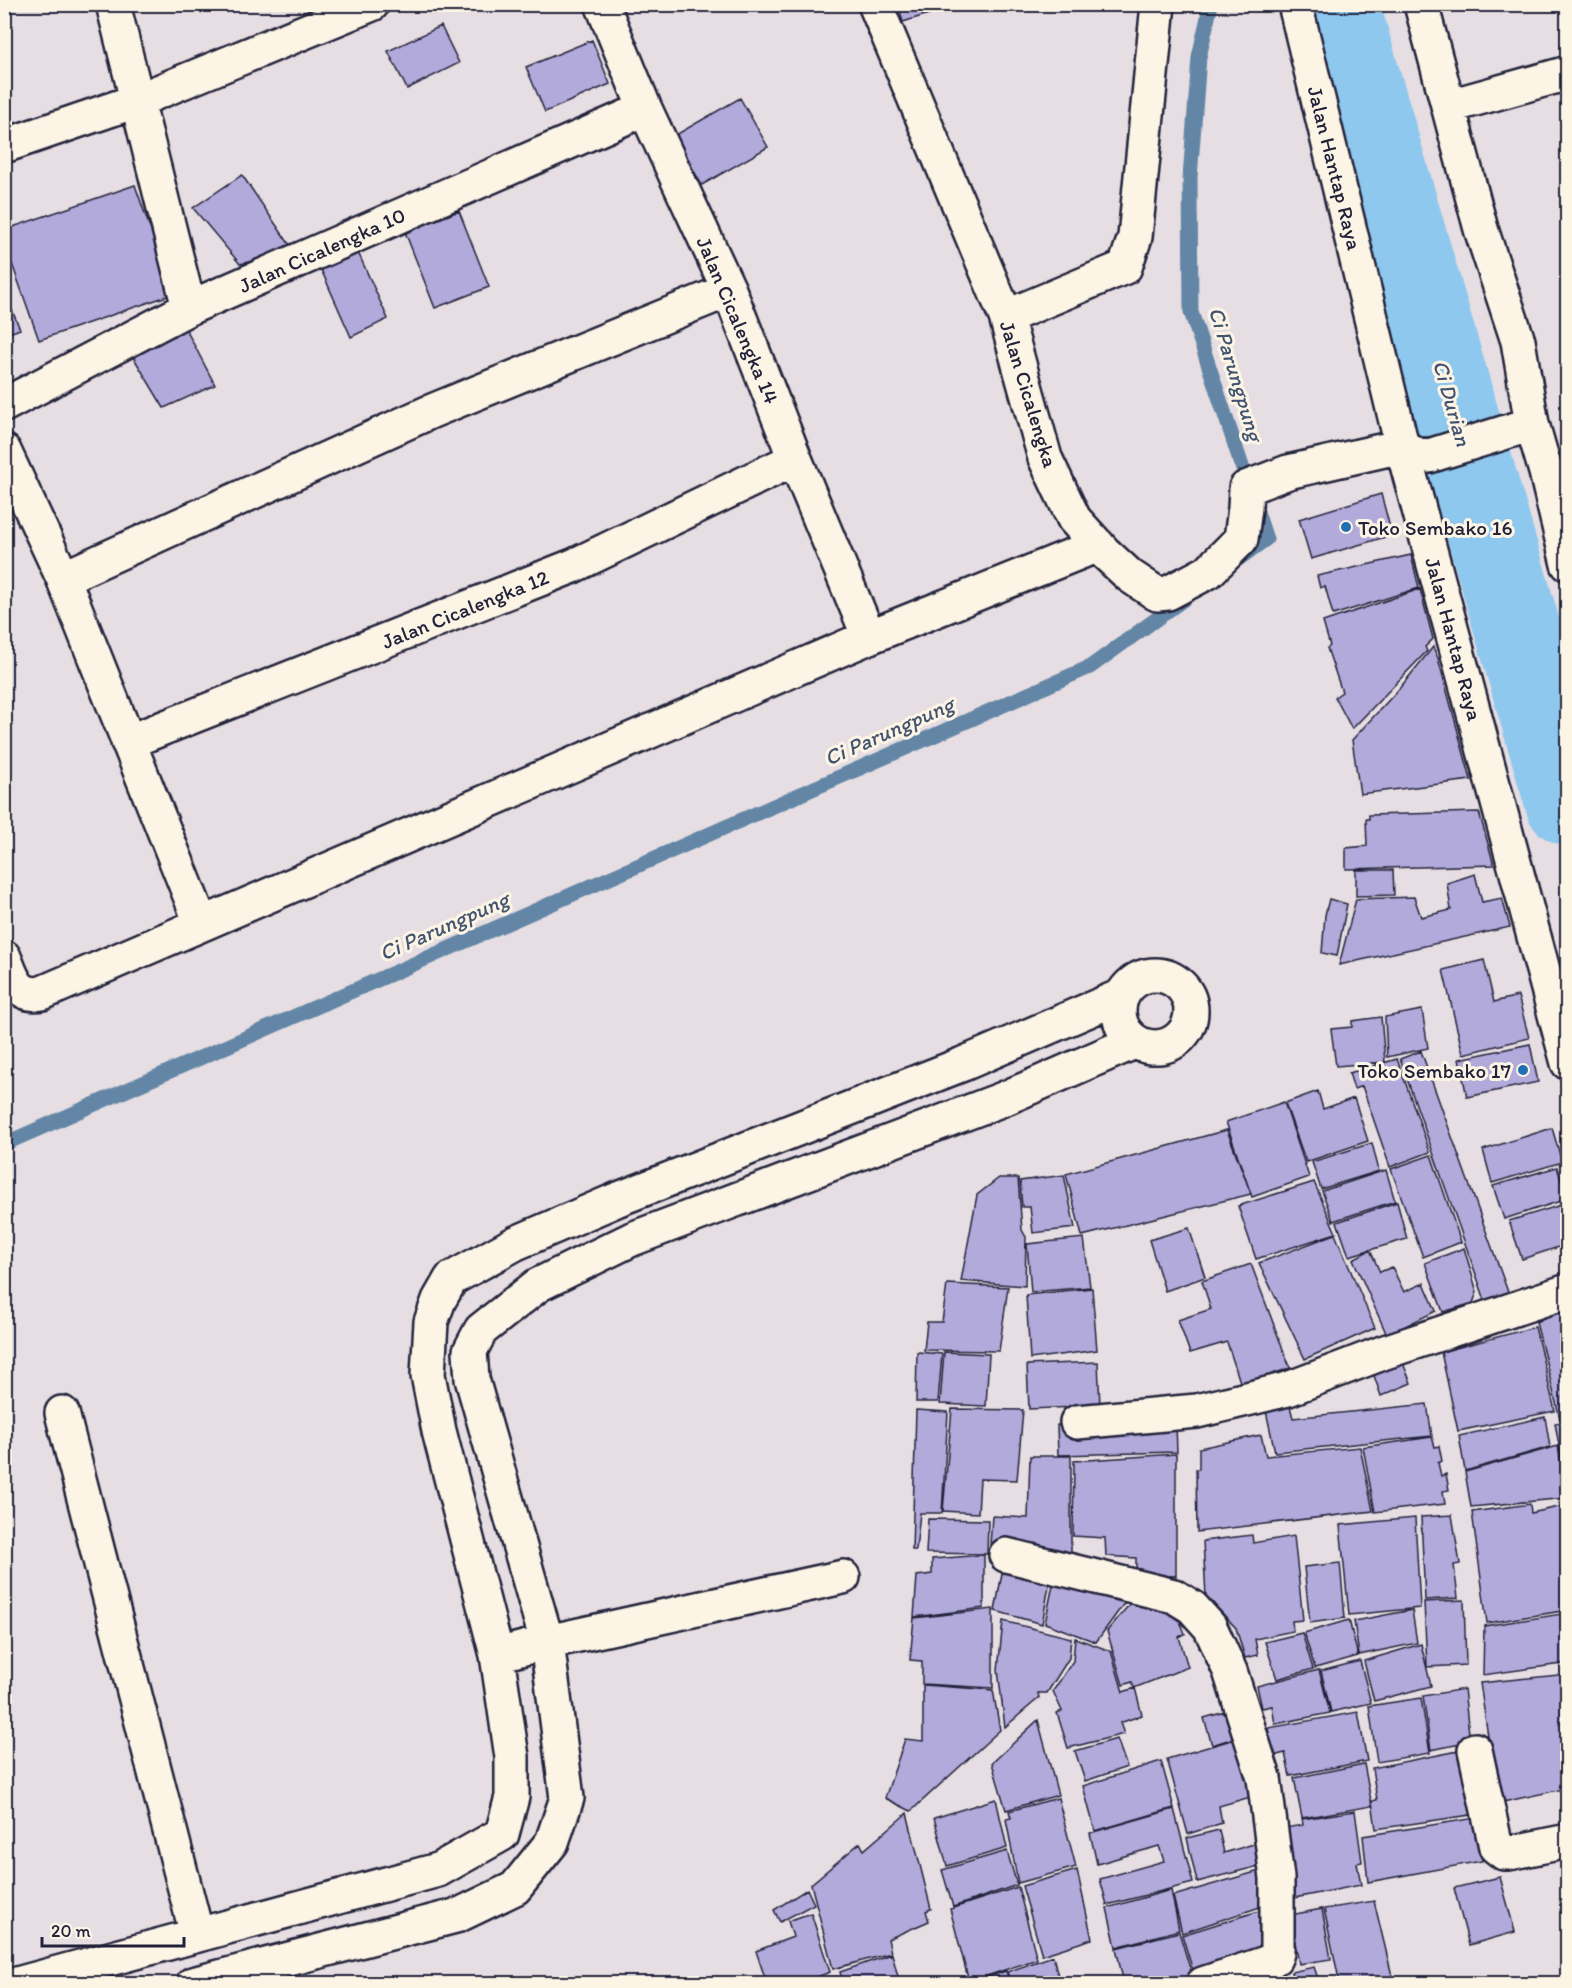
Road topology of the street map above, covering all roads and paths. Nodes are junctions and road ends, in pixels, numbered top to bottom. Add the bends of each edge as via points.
1 (113, 4) edge
2 (603, 4) edge
3 (875, 4) edge
4 (1158, 4) edge
5 (1295, 4) edge
6 (1421, 4) edge
7 (356, 8) edge
8 (1568, 74) edge
9 (136, 101) junction
10 (1450, 106) junction
11 (645, 109) junction
12 (4, 146) edge
13 (729, 290) junction
14 (189, 308) junction
15 (1006, 316) junction
16 (4, 405) edge
17 (1522, 427) junction
18 (4, 451) edge
19 (1416, 451) junction
20 (795, 459) junction
21 (1557, 468) edge
22 (1098, 544) junction
23 (1568, 564) edge
24 (63, 578) junction
25 (869, 637) junction
26 (128, 742) junction
27 (201, 923) junction
28 (4, 957) edge
29 (1121, 996) junction
30 (1134, 1042) junction
31 (1568, 1063) edge
32 (616, 1200) junction
33 (632, 1239) junction
34 (1568, 1291) edge
35 (62, 1413) dead end
36 (1077, 1422) dead end
37 (1006, 1555) dead end
38 (843, 1577) dead end
39 (547, 1642) junction
40 (497, 1654) junction
41 (1475, 1750) dead end
42 (1568, 1841) edge
43 (197, 1935) junction
44 (1268, 1973) edge
45 (17, 1983) edge
46 (193, 1983) edge
47 (1203, 1983) edge

1 - 9 street
2 - 11 street, Jalan Cicalengka 14
3 - 15 street, Jalan Cicalengka
4 - 15 street via 1135,237 1125,267
5 - 19 street, Jalan Hantap Raya
6 - 10 street
7 - 9 street
8 - 10 street
9 - 12 street
9 - 14 street
10 - 17 street via 1481,229 1518,341
11 - 13 street, Jalan Cicalengka 14
11 - 14 street, Jalan Cicalengka 10
13 - 20 street, Jalan Cicalengka 14
13 - 24 street via 432,411
14 - 16 street, Jalan Cicalengka 10
15 - 22 street, Jalan Cicalengka via 1046,458 1074,519
17 - 19 street, Jalan Cicalengka
17 - 21 street
18 - 24 street
19 - 22 street, Jalan Cicalengka via 1288,472 1246,488 1240,539 1208,572 1178,589 1157,594 1130,576
19 - 31 street, Jalan Hantap Raya
20 - 25 street, Jalan Cicalengka 14
20 - 26 street, Jalan Cicalengka 12 via 573,566
21 - 23 street
22 - 25 street
24 - 26 street
25 - 27 street
26 - 27 street
27 - 28 street via 33,995 19,988
29 - 30 street via 1118,1014 1125,1033
29 - 30 street via 1133,981 1152,974 1170,978 1185,990 1192,1009 1187,1028 1175,1042 1156,1048
29 - 32 street via 963,1064
30 - 33 street via 1003,1099
32 - 33 street
32 - 40 street via 516,1243 452,1279 431,1322 428,1375 439,1431
33 - 39 street via 538,1285 481,1330 470,1351 472,1379
34 - 36 street via 1288,1389 1197,1412
35 - 43 street
37 - 44 street via 1174,1596 1192,1607 1210,1628 1230,1671 1264,1778 1277,1878 1277,1953
38 - 39 street
39 - 40 street
39 - 46 street via 567,1798 552,1842 515,1888 459,1915
40 - 43 street via 512,1757 512,1797 502,1834 438,1870
41 - 42 street via 1496,1847 1509,1853
43 - 45 street
44 - 47 street

